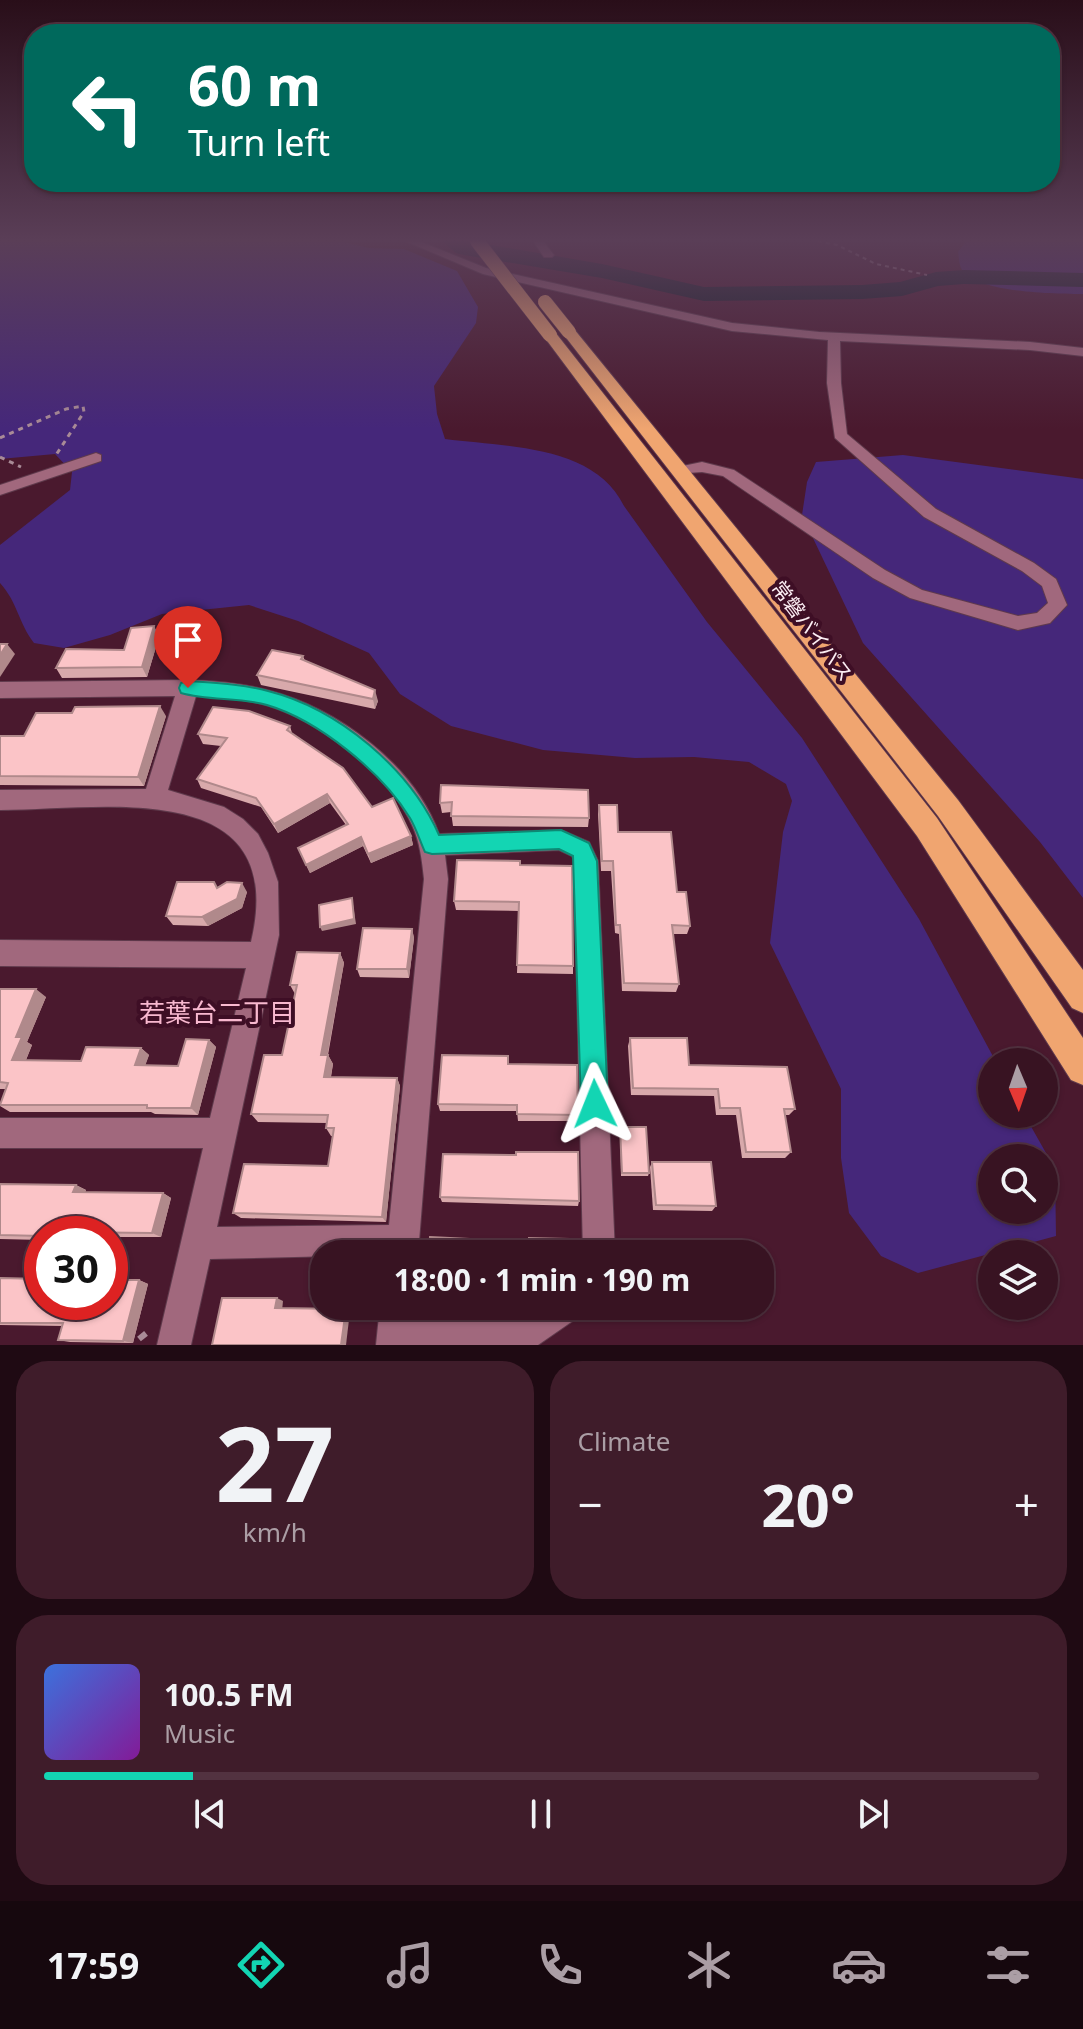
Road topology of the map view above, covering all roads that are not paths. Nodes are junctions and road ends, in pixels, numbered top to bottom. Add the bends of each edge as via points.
1 (532, 304) edge
2 (539, 304) edge
3 (625, 304) edge
4 (559, 334) junction
5 (834, 337) junction
6 (1083, 352) edge
7 (96, 458) dead end
8 (679, 471) junction
9 (0, 490) edge
10 (188, 688) junction
11 (0, 690) edge
12 (154, 799) junction
13 (0, 800) edge
14 (432, 845) junction
15 (0, 953) edge
16 (262, 955) junction
17 (1083, 997) edge
18 (1083, 1068) edge
19 (0, 1133) edge
20 (222, 1133) junction
21 (403, 1240) edge
22 (599, 1240) edge
23 (197, 1243) junction
24 (310, 1246) edge
25 (545, 1320) edge
26 (395, 1328) edge
27 (174, 1345) edge

1 - 4 highway, 常磐バイパス, bridge
2 - 4 highway, 常磐バイパス, bridge
3 - 5 street via 753,330
4 - 8 highway, 常磐バイパス
4 - 18 highway, 常磐バイパス via 927,827
5 - 6 street
5 - 8 street via 840,435 930,513 1050,583 1058,605 1043,618 1018,623 916,594 728,473 702,467
7 - 9 street
8 - 17 highway, 常磐バイパス via 948,808
10 - 11 street
10 - 12 street
10 - 14 street via 270,698 341,735 393,781 419,813
12 - 13 street
12 - 16 street via 199,805 250,840 269,890
14 - 21 street via 434,908
14 - 22 street via 561,840 581,849 586,861
15 - 16 street
16 - 20 street
19 - 20 street
20 - 23 street
23 - 24 street
23 - 27 street
25 - 26 street via 528,1332

